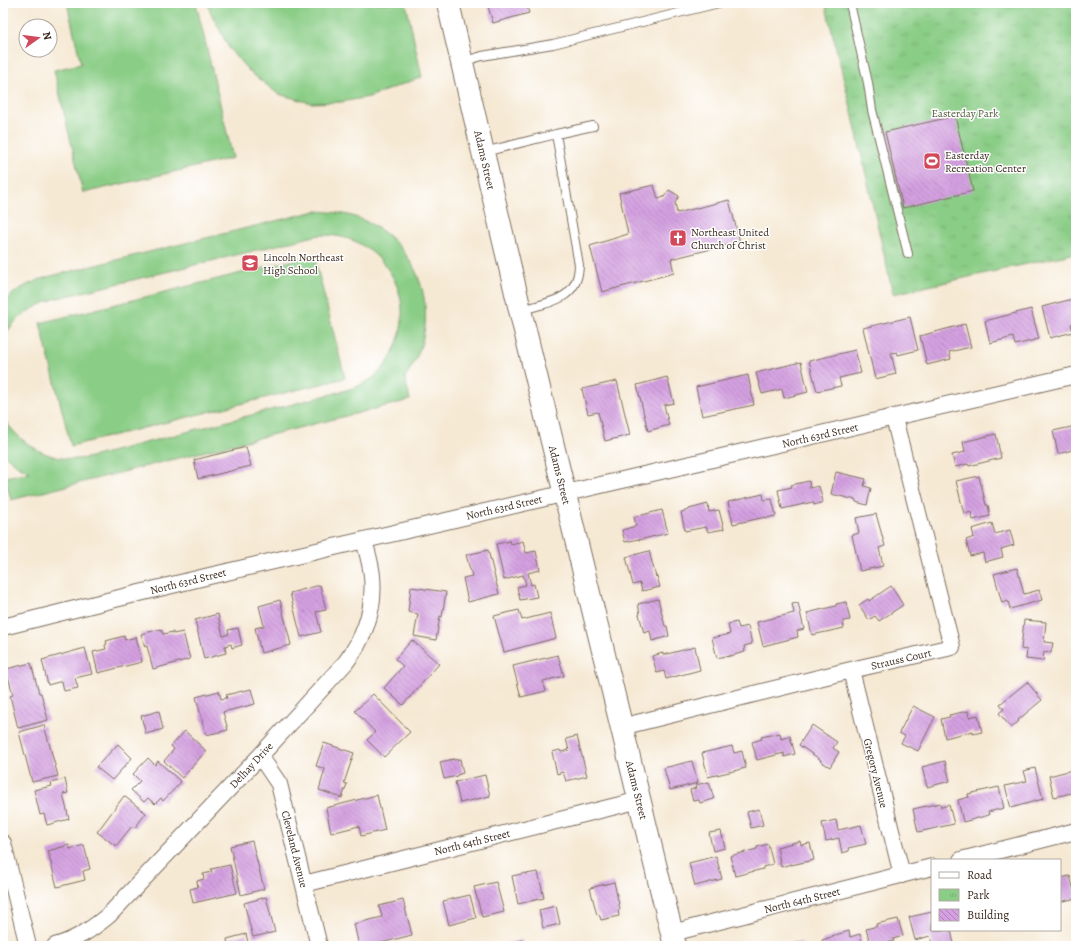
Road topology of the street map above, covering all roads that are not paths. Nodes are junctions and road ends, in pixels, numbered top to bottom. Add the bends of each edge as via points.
1 (448, 3) edge
2 (719, 3) edge
3 (849, 3) edge
4 (461, 62) junction
5 (593, 126) dead end
6 (556, 134) junction
7 (483, 152) junction
8 (908, 254) dead end
9 (520, 310) junction
10 (1076, 375) edge
11 (894, 418) junction
12 (564, 493) junction
13 (364, 540) junction
14 (3, 627) edge
15 (850, 670) junction
16 (621, 727) junction
17 (260, 756) junction
18 (640, 800) junction
19 (1076, 831) edge
20 (3, 843) edge
21 (965, 859) edge
22 (931, 867) edge
23 (902, 875) junction
24 (304, 884) junction
25 (674, 940) edge
26 (28, 946) edge
27 (55, 946) edge
28 (319, 946) edge

1 - 4 main road, Adams Street
2 - 4 lane via 553,44
3 - 8 lane via 872,110
4 - 7 main road, Adams Street
5 - 6 lane
6 - 7 lane
6 - 9 lane via 579,265 578,276 569,293
7 - 9 main road, Adams Street
9 - 12 main road, Adams Street
10 - 11 street, North 63rd Street
11 - 12 street, North 63rd Street
11 - 15 street, Strauss Court via 952,647
12 - 13 street, North 63rd Street
12 - 16 main road, Adams Street
13 - 14 street, North 63rd Street
13 - 17 street, Delhay Drive via 373,591 371,610 360,642 346,662
15 - 16 street, Strauss Court
15 - 23 street, Gregory Avenue
16 - 18 main road, Adams Street
17 - 24 street, Cleveland Avenue via 279,784
17 - 27 street, Delhay Drive via 109,915 81,936
18 - 24 street, North 64th Street
18 - 25 main road, Adams Street
19 - 21 street
20 - 26 street
22 - 23 street, North 64th Street
23 - 25 street, North 64th Street
24 - 28 street, Cleveland Avenue

